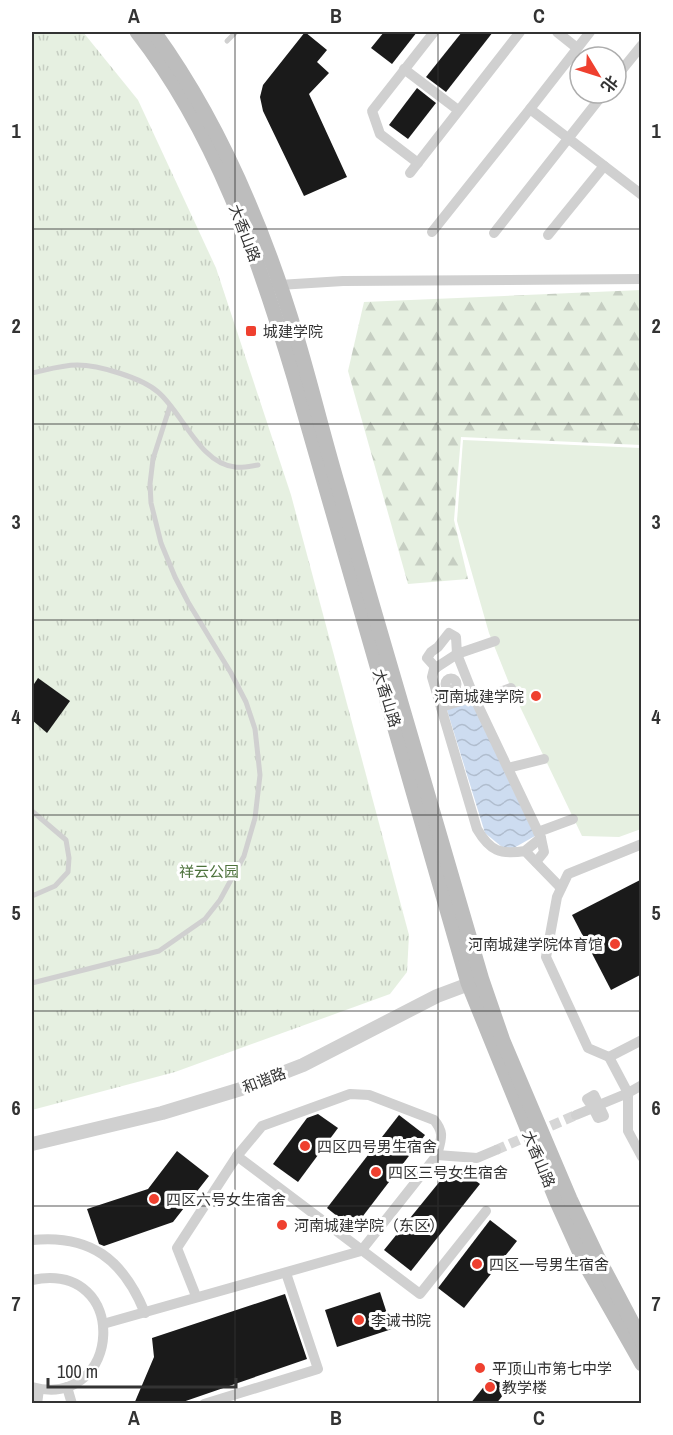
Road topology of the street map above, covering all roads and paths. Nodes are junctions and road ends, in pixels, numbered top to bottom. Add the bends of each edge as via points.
1 (137, 32) edge
2 (154, 32) edge
3 (236, 32) edge
4 (434, 32) edge
5 (520, 32) edge
6 (557, 32) edge
7 (590, 32) edge
8 (227, 42) dead end
9 (573, 45) edge
10 (579, 45) edge
11 (642, 45) edge
12 (568, 60) edge
13 (628, 62) edge
14 (404, 69) junction
15 (594, 105) edge
16 (530, 109) junction
17 (458, 110) junction
18 (568, 138) junction
19 (418, 163) junction
20 (604, 166) junction
21 (410, 173) dead end
22 (642, 195) edge
23 (432, 232) dead end
24 (494, 233) dead end
25 (548, 235) dead end
26 (642, 279) edge
27 (272, 287) junction
28 (32, 373) edge
29 (170, 406) junction
30 (258, 465) dead end
31 (495, 641) dead end
32 (457, 654) junction
33 (439, 665) junction
34 (451, 684) junction
35 (511, 688) dead end
36 (475, 699) junction
37 (457, 702) junction
38 (441, 707) junction
39 (544, 759) dead end
40 (508, 768) junction
41 (32, 811) edge
42 (573, 819) dead end
43 (539, 835) junction
44 (642, 844) edge
45 (525, 851) junction
46 (536, 862) junction
47 (561, 888) junction
48 (32, 896) edge
49 (475, 982) junction
50 (32, 983) edge
51 (642, 1040) edge
52 (609, 1057) junction
53 (642, 1085) edge
54 (628, 1092) junction
55 (576, 1115) tunnel mouth
56 (32, 1144) edge
57 (496, 1150) tunnel mouth
58 (437, 1155) junction
59 (237, 1156) junction
60 (642, 1156) edge
61 (486, 1211) dead end
62 (32, 1240) edge
63 (361, 1251) junction
64 (286, 1273) junction
65 (32, 1279) edge
66 (196, 1296) junction
67 (145, 1312) junction
68 (103, 1324) junction
69 (642, 1341) edge
70 (642, 1364) edge
71 (67, 1387) junction
72 (35, 1388) edge
73 (38, 1404) edge
74 (72, 1404) edge
75 (204, 1404) edge

1 - 27 main road, 大香山路 via 173,83 202,135
2 - 27 main road, 大香山路 via 189,85 246,198
3 - 8 lane
4 - 14 street
5 - 17 street
6 - 9 street
7 - 10 street
11 - 13 street
12 - 16 street
14 - 17 street
14 - 19 street via 372,111 380,134
15 - 18 street
16 - 18 street
16 - 23 street
17 - 19 street
18 - 20 street
18 - 24 street
19 - 21 street
20 - 22 street
20 - 25 street
26 - 27 street via 343,281
27 - 49 main road, 大香山路 via 326,495
28 - 29 lane via 65,366 93,366 149,386
29 - 30 lane via 212,457 236,468
29 - 50 lane via 153,459 151,503 175,577 231,673 255,729 260,775 255,818 244,856 205,919 159,951
31 - 32 street
32 - 33 street
32 - 33 street via 456,637 449,633 427,658
32 - 34 street
33 - 34 street
33 - 34 street via 432,677
34 - 36 street
34 - 37 street
34 - 38 street
35 - 36 street
36 - 37 street
36 - 40 street
37 - 38 street
38 - 45 street via 477,829 495,849 507,854
39 - 40 street
40 - 43 street
41 - 48 lane via 66,840 69,858 68,872 55,886
42 - 43 street
43 - 45 street
43 - 46 street via 544,852
44 - 47 street via 568,874
45 - 46 street
46 - 47 street
47 - 52 street via 546,957 588,1048
49 - 56 street, 和谐路 via 437,996 303,1065 241,1089 162,1113
49 - 69 main road, 大香山路 via 570,1199
49 - 70 main road, 大香山路 via 562,1212
51 - 52 street
52 - 54 street
53 - 54 street
54 - 55 street
54 - 60 street via 628,1131
57 - 58 street via 477,1158
58 - 59 street via 442,1136 434,1120 369,1095 350,1094 262,1126
58 - 63 street
59 - 63 street
59 - 66 street via 177,1248
61 - 63 street via 420,1294
62 - 67 street via 73,1240 92,1248 125,1275
63 - 64 street
64 - 66 street
64 - 75 street via 318,1369
65 - 68 street via 56,1278 78,1286 95,1302
66 - 67 street
67 - 68 street
68 - 71 street via 103,1346 94,1366
71 - 72 street
71 - 74 street
72 - 73 street

